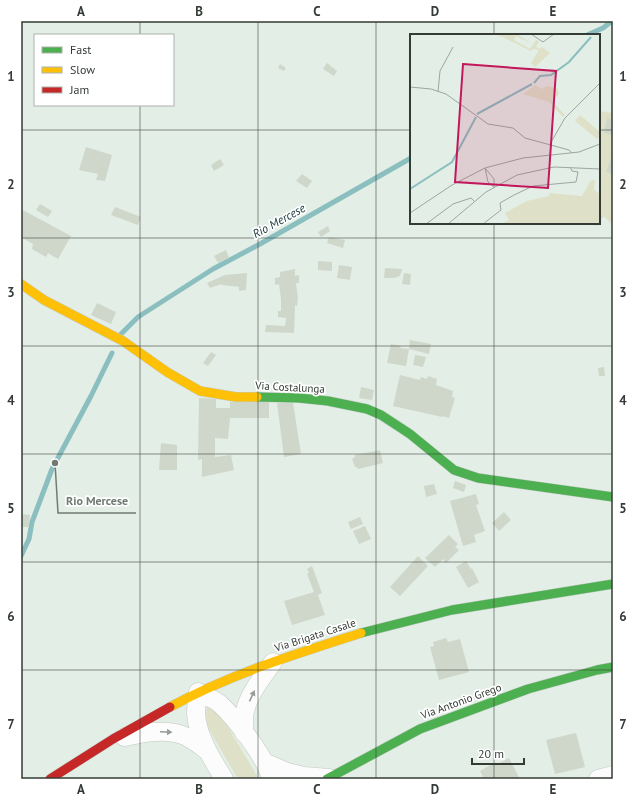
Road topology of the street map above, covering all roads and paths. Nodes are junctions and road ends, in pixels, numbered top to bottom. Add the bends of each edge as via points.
1 (21, 284) edge
2 (613, 497) edge
3 (613, 584) edge
4 (273, 662) junction
5 (613, 667) edge
6 (198, 692) junction
7 (244, 733) junction
8 (113, 739) junction
9 (206, 750) junction
10 (264, 762) junction
11 (613, 775) edge
12 (328, 778) edge
13 (50, 779) edge
14 (224, 779) edge
15 (270, 779) edge
16 (598, 779) edge

1 - 2 street, Via Costalunga via 44,300 123,341 167,372 200,391 236,397 321,400 367,409 410,434 454,470 478,478
3 - 4 street, Via Brigata Casale via 452,610 364,632
4 - 6 street, Via Brigata Casale
7 -> 4 street via 245,712 259,681
5 - 12 street, Via Antonio Grego via 528,689 420,729
6 - 7 street via 219,703
6 - 8 street, Via Brigata Casale
6 - 9 street via 196,714
7 - 10 street
8 -> 9 street via 170,732 185,736
8 - 13 street, Via Brigata Casale
9 - 14 street
10 - 12 street via 292,774
10 - 15 street
11 - 16 street

